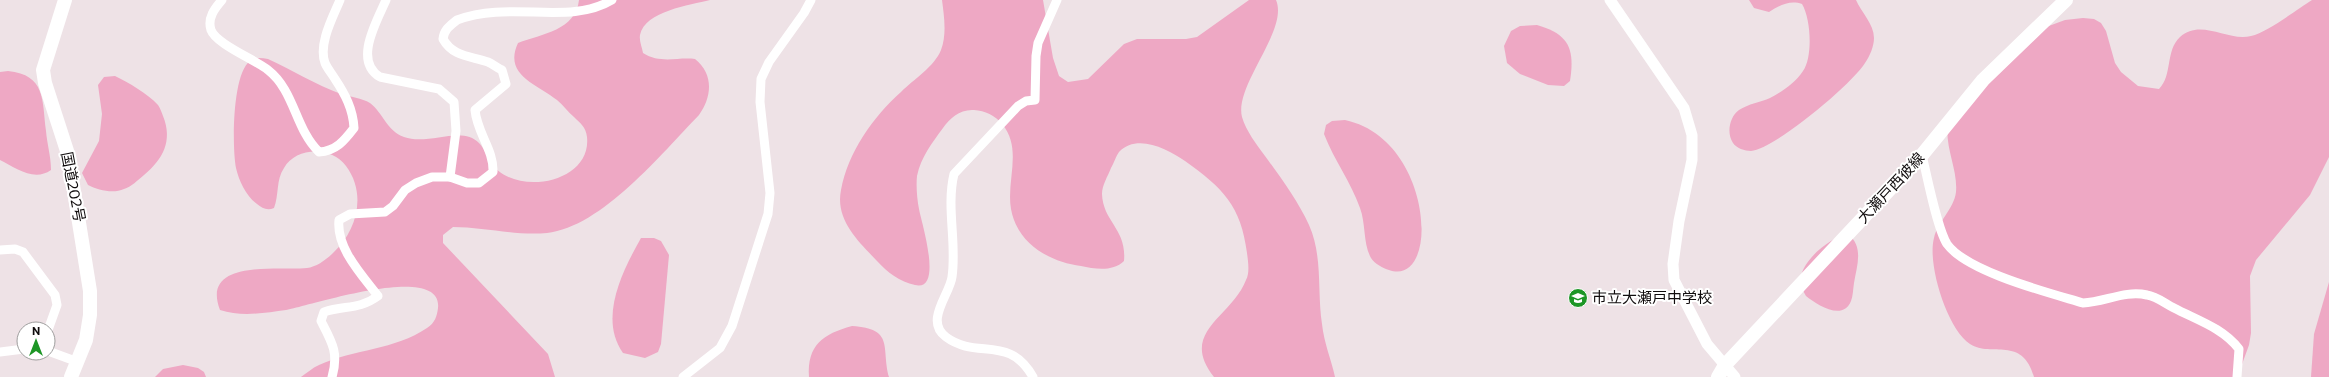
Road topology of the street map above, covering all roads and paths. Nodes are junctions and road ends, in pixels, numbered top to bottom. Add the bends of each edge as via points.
1 (65, 0) edge
2 (222, 0) edge
3 (340, 0) edge
4 (386, 0) edge
5 (612, 0) edge
6 (811, 0) edge
7 (1057, 0) edge
8 (1610, 0) edge
9 (2066, 0) edge
10 (534, 2) dead end
11 (489, 3) dead end
12 (1922, 155) junction
13 (450, 177) junction
14 (0, 250) edge
15 (51, 321) edge
16 (16, 350) edge
17 (0, 352) edge
18 (56, 354) edge
19 (78, 362) junction
20 (1722, 371) edge
21 (72, 377) edge
22 (332, 377) edge
23 (683, 377) edge
24 (1033, 377) edge
25 (1735, 377) edge
26 (2237, 377) edge

1 - 19 main road, 国道202号 via 43,70 68,154 89,276 90,315 86,340
2 - 3 street via 214,9 210,20 211,30 218,39 269,70 277,78 285,89 309,143 319,152 333,150 354,128 353,114 325,63 324,48 328,30
4 - 13 street via 367,48 368,63 374,74 380,77 439,89 454,102 456,131
5 - 10 street via 591,7
6 - 23 street via 769,62 761,79 760,102 770,193 768,214 732,326 720,348
7 - 24 street via 1038,43 1035,100 1026,101 1018,106 954,174 950,188 954,265 951,286 939,305 938,323 945,337 961,346 1014,355 1025,363
8 - 20 street via 1684,108 1692,135 1692,160 1677,235 1673,264 1674,280
9 - 12 main road, 大瀬戸西彼線 via 1984,80
11 - 13 street via 460,18 446,29 443,39 448,47 458,54 489,62 502,70 506,84 475,110 476,124 494,161 493,172 478,183 467,183
12 - 20 main road, 大瀬戸西彼線
12 - 26 street via 1941,230 1947,244 1963,259 1998,276 2083,303 2095,303 2120,295 2147,295 2155,298 2231,339 2238,349
13 - 22 street via 432,177 416,182 385,212 350,214 339,220 338,230 351,260 378,296 358,307 336,308 324,312 321,321 335,348 336,366
14 - 15 street via 15,249 23,252 55,295 57,305
16 - 17 street
18 - 19 street
19 - 21 main road, 国道202号
20 - 25 street

